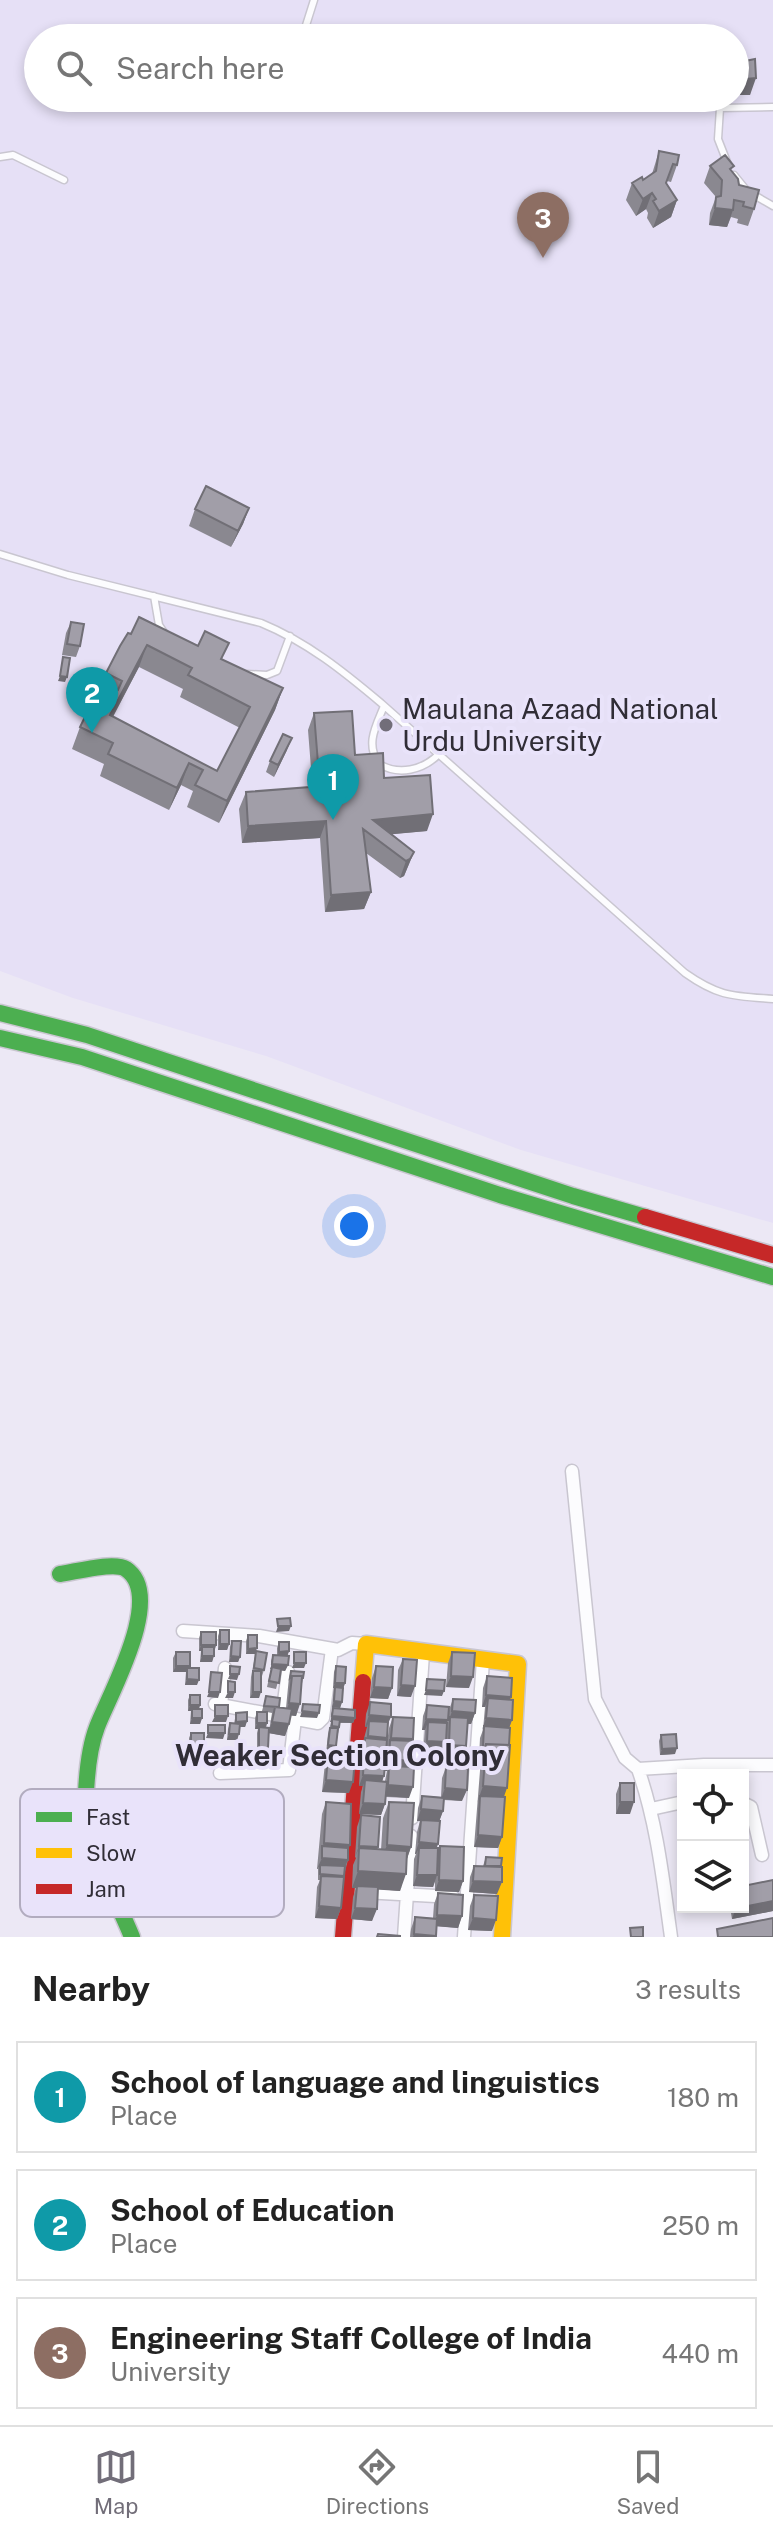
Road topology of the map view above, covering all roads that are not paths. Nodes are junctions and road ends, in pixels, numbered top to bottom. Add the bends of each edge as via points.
1 (314, 0) edge
2 (306, 24) edge
3 (749, 107) edge
4 (773, 107) edge
5 (720, 112) edge
6 (0, 157) edge
7 (64, 180) dead end
8 (773, 206) edge
9 (0, 554) edge
10 (154, 596) junction
11 (290, 636) junction
12 (173, 641) edge
13 (242, 673) edge
14 (384, 706) junction
15 (439, 754) junction
16 (773, 999) edge
17 (0, 1013) edge
18 (0, 1038) edge
19 (773, 1255) edge
20 (773, 1277) edge
21 (572, 1471) dead end
22 (60, 1574) dead end
23 (183, 1631) dead end
24 (366, 1644) junction
25 (332, 1649) junction
26 (423, 1653) junction
27 (483, 1660) junction
28 (225, 1668) dead end
29 (288, 1672) edge
30 (282, 1716) junction
31 (295, 1719) junction
32 (773, 1765) edge
33 (638, 1769) junction
34 (220, 1773) dead end
35 (87, 1789) edge
36 (677, 1803) edge
37 (749, 1806) edge
38 (651, 1809) junction
39 (762, 1855) dead end
40 (347, 1891) junction
41 (407, 1894) junction
42 (485, 1900) junction
43 (123, 1917) edge
44 (132, 1937) edge
45 (343, 1937) edge
46 (404, 1937) edge
47 (464, 1937) edge
48 (502, 1937) edge
49 (671, 1937) edge

1 - 2 lane
3 - 4 lane
5 - 8 lane via 722,153 736,179
6 - 7 lane via 13,155
9 - 10 lane
10 - 11 lane via 261,623
10 - 12 lane via 159,625
11 - 13 lane via 277,671
11 - 14 lane via 331,661
14 - 15 lane
14 - 15 lane via 371,741 379,764 400,771 429,764
15 - 16 lane via 685,973 707,988
17 - 19 street via 87,1035 573,1196
18 - 20 street via 82,1057 500,1195
21 - 33 street via 595,1699 625,1758
22 - 35 street via 126,1569 136,1580 140,1597 138,1631 96,1730
23 - 25 street via 259,1636
24 - 25 street
24 - 26 street
24 - 40 street
25 - 31 street via 323,1718 318,1723
26 - 27 street
26 - 41 street
27 - 42 street
27 - 42 street via 518,1664
28 - 30 street via 218,1705
29 - 30 street
30 - 31 street
31 - 34 street via 289,1770
32 - 33 street
33 - 38 street
36 - 38 street
37 - 39 street
38 - 49 street
40 - 41 street
40 - 45 street
41 - 42 street
41 - 46 street
42 - 47 street
42 - 48 street
43 - 44 street

